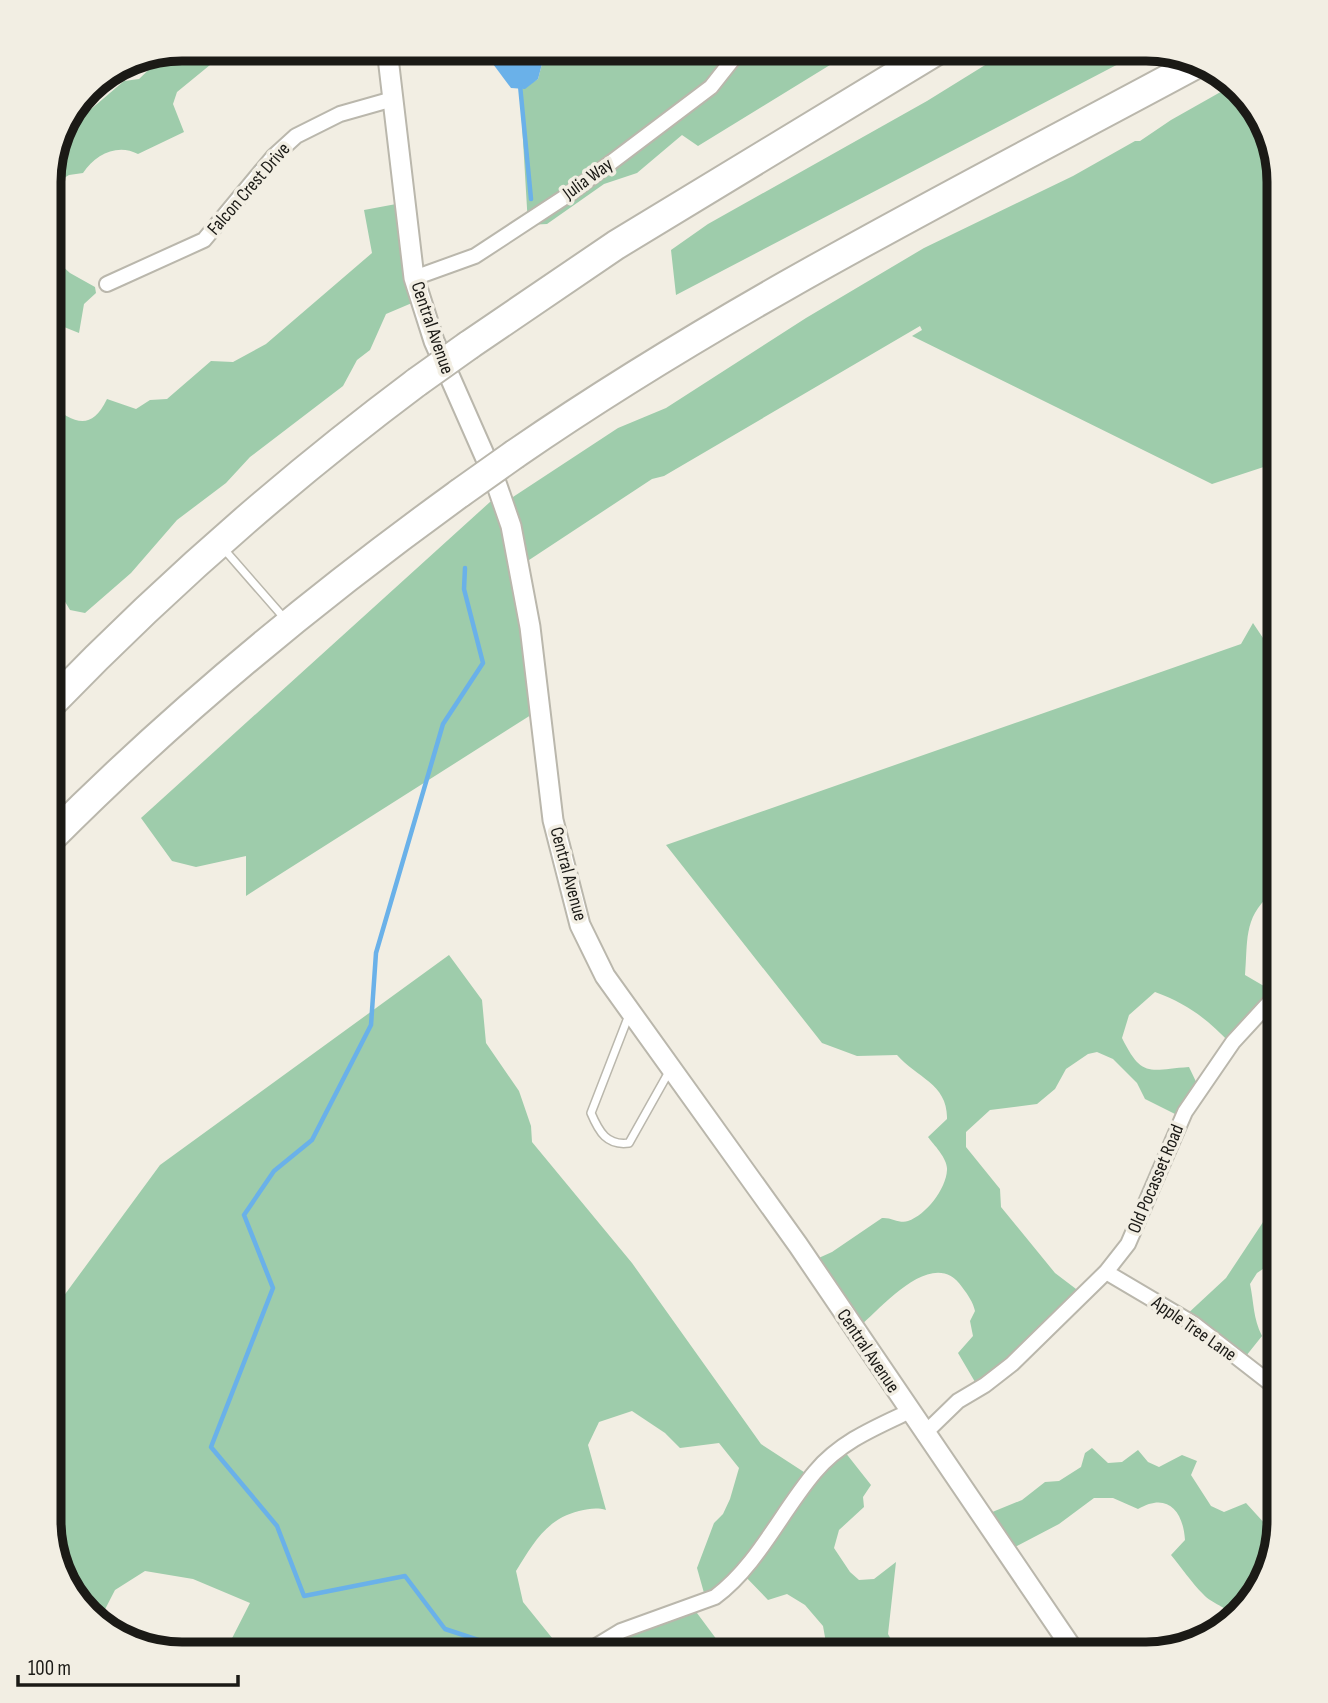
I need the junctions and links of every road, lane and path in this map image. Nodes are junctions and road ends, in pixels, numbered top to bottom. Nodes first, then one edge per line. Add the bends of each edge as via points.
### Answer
1 (388, 61) edge
2 (731, 62) edge
3 (918, 62) edge
4 (1188, 69) edge
5 (393, 99) junction
6 (414, 278) junction
7 (107, 284) dead end
8 (219, 543) junction
9 (181, 578) junction
10 (290, 624) junction
11 (62, 677) edge
12 (62, 694) edge
13 (62, 828) edge
14 (1267, 1005) edge
15 (630, 1013) junction
16 (670, 1069) junction
17 (1106, 1272) junction
18 (1267, 1381) edge
19 (908, 1412) junction
20 (924, 1434) junction
21 (603, 1642) edge
22 (1068, 1642) edge

1 - 5 street, Central Avenue
2 - 6 street, Julia Way via 712,87 568,195 475,256
3 - 8 highway, bridge via 616,245 469,345 307,467
4 - 10 highway, bridge via 726,320 636,374 460,493
5 - 6 street, Central Avenue
5 - 7 street, Falcon Crest Drive via 355,108 296,136 204,240
6 - 15 street, Central Avenue via 434,341 511,526 530,627 553,820 570,898 605,976
8 - 9 highway
8 - 10 lane
9 - 11 highway
9 - 12 highway
10 - 13 highway
14 - 17 street, Old Pocasset Road via 1203,1083 1168,1146 1139,1224
15 - 16 street, Central Avenue
15 - 16 lane via 591,1113 598,1131 611,1142 629,1143
16 - 19 street, Central Avenue via 798,1245
17 - 18 street, Apple Tree Lane via 1194,1324
17 - 20 street, Old Pocasset Road via 1012,1364 958,1401
19 - 20 street, Central Avenue
19 - 21 street via 866,1431 828,1458 727,1588
20 - 22 street, Central Avenue

